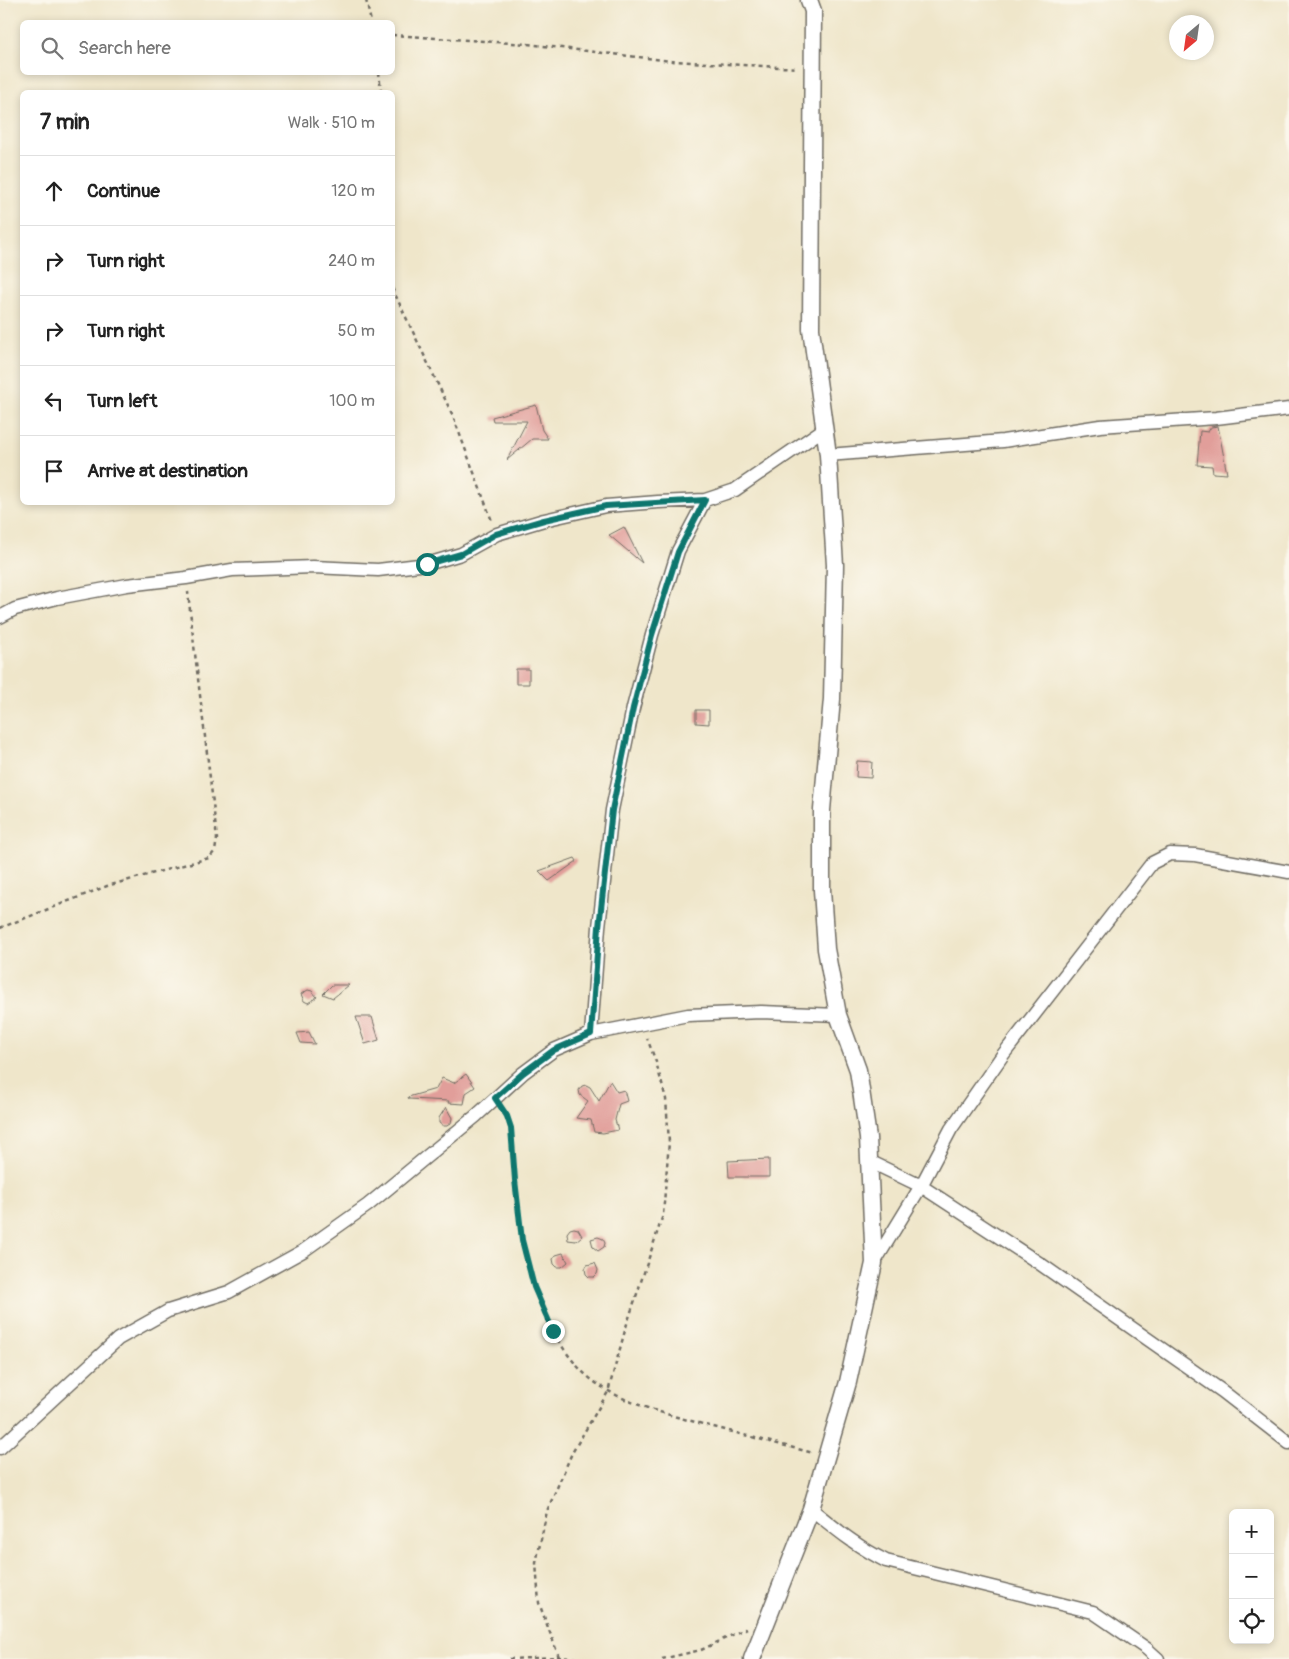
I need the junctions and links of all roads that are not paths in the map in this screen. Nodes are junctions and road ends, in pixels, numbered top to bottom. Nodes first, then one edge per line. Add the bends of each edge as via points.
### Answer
1 (809, 0) edge
2 (1289, 410) edge
3 (824, 429) junction
4 (828, 455) junction
5 (705, 500) junction
6 (0, 617) edge
7 (1289, 872) edge
8 (838, 1015) junction
9 (591, 1034) junction
10 (869, 1162) junction
11 (920, 1186) junction
12 (874, 1263) junction
13 (1289, 1443) edge
14 (0, 1448) edge
15 (811, 1509) junction
16 (752, 1659) edge
17 (1158, 1659) edge

1 - 3 street via 813,11 811,329
2 - 4 street via 1100,426 1003,441
3 - 4 street
3 - 5 street via 735,490
4 - 8 street via 835,565 832,699 822,810 822,890 826,949
5 - 6 street via 606,506 544,520 496,534 461,554 418,565 378,570 313,566 232,570 57,598 15,608
5 - 9 street via 678,552 631,717 612,810
7 - 11 street via 1195,855 1170,854 1152,863 1002,1056 951,1129
8 - 9 street via 761,1012 688,1016
8 - 10 street via 858,1070
9 - 14 street via 554,1050 523,1073 368,1205 303,1251 229,1292 168,1311 118,1339
10 - 11 street
10 - 12 street
11 - 12 street
11 - 13 street via 1039,1263 1222,1391
12 - 15 street via 848,1382
15 - 16 street
15 - 17 street via 864,1550 886,1561 1093,1612

